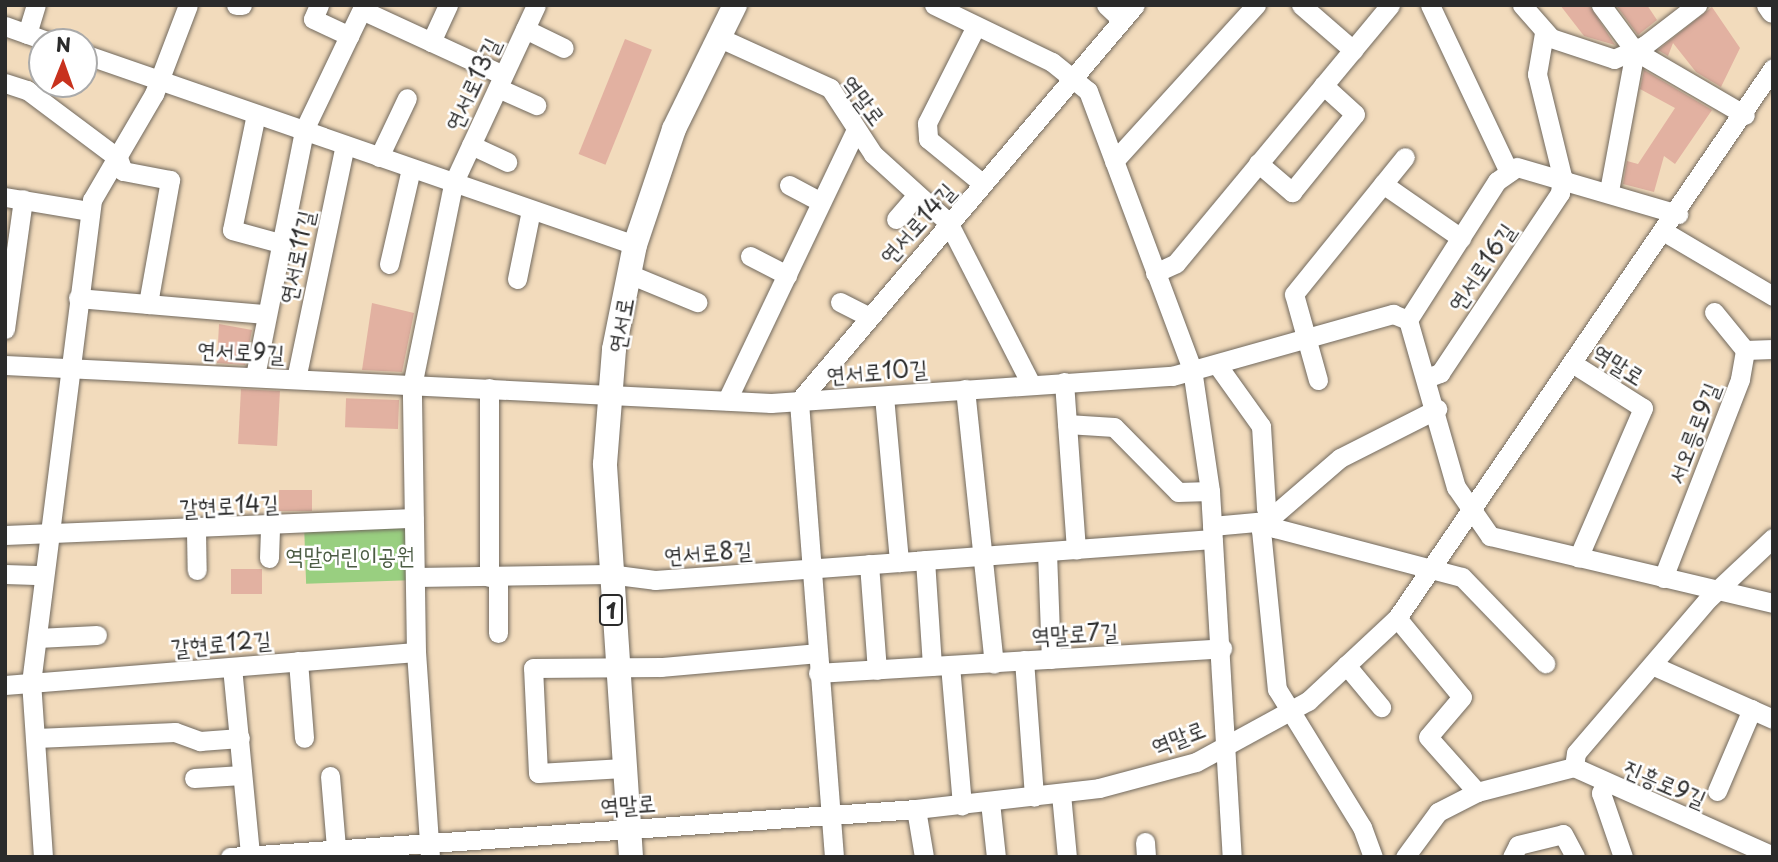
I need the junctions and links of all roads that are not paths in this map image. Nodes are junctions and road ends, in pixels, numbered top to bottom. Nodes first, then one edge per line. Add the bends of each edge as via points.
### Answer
1 (36, 5) edge
2 (188, 5) edge
3 (319, 5) edge
4 (448, 5) edge
5 (536, 5) edge
6 (735, 5) edge
7 (1106, 5) edge
8 (1256, 5) edge
9 (1301, 5) edge
10 (1390, 5) edge
11 (1430, 5) edge
12 (1522, 5) edge
13 (1601, 5) edge
14 (1697, 5) edge
15 (1769, 5) edge
16 (940, 6) edge
17 (363, 7) edge
18 (1773, 11) edge
19 (1128, 12) edge
20 (5, 26) edge
21 (976, 26) junction
22 (525, 29) junction
23 (1544, 33) junction
24 (27, 34) joint
25 (349, 36) junction
26 (720, 37) junction
27 (431, 41) junction
28 (564, 48) dead end
29 (1353, 50) junction
30 (1635, 51) junction
31 (98, 59) edge
32 (1773, 68) edge
33 (1072, 79) junction
34 (156, 80) junction
35 (500, 82) junction
36 (5, 83) edge
37 (1323, 85) junction
38 (407, 98) dead end
39 (536, 105) dead end
40 (256, 114) junction
41 (1745, 115) junction
42 (856, 129) junction
43 (304, 130) junction
44 (345, 145) junction
45 (471, 145) junction
46 (1405, 157) dead end
47 (118, 158) junction
48 (379, 158) junction
49 (1114, 161) junction
50 (507, 162) dead end
51 (1258, 163) junction
52 (411, 169) junction
53 (1509, 172) junction
54 (1562, 176) junction
55 (453, 184) junction
56 (983, 184) junction
57 (1383, 184) junction
58 (789, 185) dead end
59 (1609, 191) junction
60 (917, 195) junction
61 (14, 198) edge
62 (821, 202) junction
63 (531, 210) junction
64 (90, 211) junction
65 (1678, 214) junction
66 (896, 219) dead end
67 (948, 222) junction
68 (1664, 232) junction
69 (1461, 238) junction
70 (280, 243) junction
71 (635, 245) junction
72 (750, 256) dead end
73 (389, 264) dead end
74 (1155, 273) junction
75 (629, 274) junction
76 (787, 275) junction
77 (516, 279) dead end
78 (1773, 296) edge
79 (78, 298) junction
80 (697, 302) dead end
81 (841, 302) dead end
82 (148, 304) junction
83 (1714, 312) dead end
84 (265, 314) junction
85 (868, 316) junction
86 (1408, 320) junction
87 (5, 329) edge
88 (1304, 341) junction
89 (1773, 349) edge
90 (1745, 350) junction
91 (1572, 363) junction
92 (5, 365) edge
93 (68, 366) junction
94 (1218, 366) junction
95 (1192, 369) junction
96 (255, 376) junction
97 (1429, 377) junction
98 (296, 379) junction
99 (1318, 380) dead end
100 (1064, 382) junction
101 (1031, 384) junction
102 (412, 386) junction
103 (489, 388) junction
104 (965, 389) junction
105 (611, 391) junction
106 (884, 396) junction
107 (727, 400) junction
108 (799, 401) junction
109 (1437, 409) junction
110 (1067, 424) junction
111 (1210, 491) junction
112 (1473, 513) junction
113 (414, 518) junction
114 (1268, 521) junction
115 (270, 527) junction
116 (196, 531) junction
117 (1212, 533) junction
118 (5, 535) edge
119 (47, 537) junction
120 (1773, 538) edge
121 (1076, 550) junction
122 (1047, 552) junction
123 (983, 556) junction
124 (269, 558) dead end
125 (1578, 558) junction
126 (925, 561) junction
127 (899, 562) junction
128 (869, 564) junction
129 (810, 569) junction
130 (1435, 569) junction
131 (197, 570) dead end
132 (5, 574) edge
133 (609, 574) junction
134 (43, 575) junction
135 (416, 577) junction
136 (494, 577) junction
137 (1663, 578) junction
138 (1719, 591) junction
139 (1773, 603) edge
140 (1397, 618) junction
141 (498, 633) dead end
142 (97, 635) dead end
143 (37, 638) junction
144 (1222, 649) junction
145 (416, 652) junction
146 (817, 653) junction
147 (1051, 659) junction
148 (1024, 660) junction
149 (298, 662) junction
150 (994, 663) junction
151 (1545, 663) dead end
152 (614, 665) junction
153 (941, 665) junction
154 (1346, 666) junction
155 (1654, 666) junction
156 (232, 667) junction
157 (877, 670) junction
158 (818, 673) junction
159 (31, 683) junction
160 (5, 685) edge
161 (1381, 707) dead end
162 (1752, 709) junction
163 (1291, 710) junction
164 (1773, 719) edge
165 (36, 738) junction
166 (240, 738) junction
167 (304, 738) dead end
168 (1222, 747) junction
169 (1574, 766) junction
170 (623, 768) junction
171 (242, 775) junction
172 (330, 776) dead end
173 (194, 778) dead end
174 (1605, 784) junction
175 (1717, 791) dead end
176 (1477, 792) junction
177 (1061, 794) junction
178 (1034, 797) junction
179 (990, 802) junction
180 (962, 805) junction
181 (916, 809) junction
182 (830, 815) junction
183 (629, 829) junction
184 (336, 847) junction
185 (429, 848) edge
186 (1734, 849) edge
187 (304, 854) edge
188 (240, 856) edge
189 (1773, 856) edge
190 (43, 857) edge
191 (631, 857) edge
192 (834, 857) edge
193 (924, 857) edge
194 (996, 857) edge
195 (1067, 857) edge
196 (1232, 857) edge
197 (1373, 857) edge
198 (1405, 857) edge
199 (1512, 857) edge
200 (1575, 857) edge
201 (1623, 857) edge

1 - 24 street
2 - 34 street
3 - 25 street via 313,19
4 - 27 street
5 - 22 street, 연서로13길
6 - 26 main road, 연서로 / 1
7 - 19 street
8 - 49 street
9 - 29 street
10 - 29 street
11 - 53 street
12 - 23 street
13 - 30 street
14 - 30 street
15 - 18 main road
16 - 21 street
17 - 25 street
17 - 27 street
19 - 33 street
20 - 24 street
21 - 33 street
21 - 56 street via 927,123 928,139
22 - 28 street
22 - 35 street, 연서로13길
23 - 30 street via 1614,59
23 - 54 street via 1537,74
25 - 43 street
26 - 42 street, 역말로 via 830,88
26 - 71 main road, 연서로 / 1 via 674,129
27 - 35 street
29 - 37 street
30 - 41 street
30 - 59 street
31 - 34 street
32 - 41 street, 역말로
33 - 49 street via 1088,91
33 - 56 street, 연서로14길
34 - 40 street
34 - 47 street
35 - 39 street
35 - 45 street, 연서로13길
36 - 47 street via 27,90
37 - 51 street
37 - 51 street via 1355,114 1292,192
38 - 48 street
40 - 43 street
40 - 70 street, 연서로11길 via 232,230
41 - 65 street, 역말로
42 - 60 street, 역말로 via 873,154
42 - 62 street
43 - 44 street
43 - 70 street, 연서로11길
44 - 48 street
44 - 98 street, 연서로11길
45 - 50 street
45 - 55 street, 연서로13길
46 - 57 street
47 - 64 street
47 - 82 street via 123,171 170,180
48 - 52 street
49 - 74 street
51 - 74 street via 1176,263
52 - 55 street
52 - 73 street
53 - 54 street via 1517,167
53 - 69 street, 연서로16길
54 - 59 street
54 - 97 street, 연서로16길 via 1552,205 1440,373
55 - 63 street
55 - 102 street
56 - 67 street, 연서로14길
57 - 69 street
57 - 88 street via 1294,295
58 - 62 street
59 - 65 street
60 - 66 street
60 - 67 street, 역말로
61 - 64 street
61 - 87 street
62 - 76 street
63 - 71 street
63 - 77 street
64 - 79 street
65 - 68 street, 역말로
67 - 85 street, 연서로14길
67 - 101 street
68 - 78 street
68 - 91 street, 역말로
69 - 86 street, 연서로16길
70 - 84 street, 연서로11길
71 - 75 main road, 연서로 / 1
72 - 76 street
74 - 95 street
75 - 80 street
75 - 105 main road, 연서로 / 1
76 - 107 street
79 - 82 street, 연서로9길
79 - 93 street
81 - 85 street
82 - 84 street, 연서로9길
83 - 90 street
84 - 96 street, 연서로11길
85 - 108 street, 연서로14길
86 - 88 street, 연서로10길 via 1393,314
86 - 97 street
88 - 94 street, 연서로10길
88 - 99 street
89 - 90 street
90 - 137 street, 서오릉로9길 via 1740,379
91 - 112 street, 역말로
91 - 125 street, 역말로 via 1643,408
92 - 93 street, 연서로9길
93 - 96 street, 연서로9길
93 - 119 street
94 - 95 street, 연서로10길
94 - 114 street via 1261,426
95 - 100 street, 연서로10길
95 - 111 street
96 - 98 street, 연서로9길
97 - 109 street
98 - 102 street, 연서로9길
100 - 101 street, 연서로10길
100 - 110 street
101 - 104 street, 연서로10길
102 - 103 street, 연서로9길
102 - 113 street
103 - 105 street, 연서로9길
103 - 136 street
104 - 106 street, 연서로10길
104 - 123 street
105 - 107 street, 연서로10길
105 - 133 main road, 연서로 / 1 via 605,464
106 - 108 street, 연서로10길
106 - 127 street
107 - 108 street, 연서로10길
108 - 129 street
109 - 112 street via 1457,487
109 - 114 street via 1340,458
110 - 111 street via 1114,427 1178,492
110 - 121 street
111 - 117 street
112 - 125 street via 1490,536
112 - 130 street, 역말로
113 - 115 street, 갈현로14길
113 - 135 street
114 - 117 street
114 - 130 street via 1275,528
114 - 163 street via 1261,530 1269,627 1277,689
115 - 116 street, 갈현로14길
115 - 124 street
116 - 119 street, 갈현로14길
116 - 131 street
117 - 121 street, 연서로8길
117 - 144 street
118 - 119 street, 갈현로14길
119 - 134 street
120 - 138 street
121 - 122 street, 연서로8길
122 - 123 street, 연서로8길
122 - 147 street
123 - 126 street, 연서로8길
123 - 150 street
125 - 137 street
126 - 127 street, 연서로8길
126 - 153 street
127 - 128 street, 연서로8길
128 - 129 street, 연서로8길
128 - 157 street
129 - 133 street, 연서로8길 via 655,580
129 - 146 street
130 - 140 street, 역말로
130 - 151 street via 1462,577
132 - 134 street
133 - 136 street, 연서로8길
133 - 152 main road, 연서로 / 1
134 - 143 street
135 - 136 street, 연서로8길
135 - 145 street
136 - 141 street
137 - 138 street
138 - 139 street
138 - 155 street
140 - 154 street, 역말로
140 - 176 street via 1462,696 1428,737
142 - 143 street
143 - 159 street
144 - 147 street, 역말로7길
144 - 168 street
145 - 149 street, 갈현로12길
145 - 185 street
146 - 152 street
146 - 158 street
147 - 148 street, 역말로7길
148 - 150 street, 역말로7길
148 - 178 street
149 - 156 street, 갈현로12길
149 - 167 street
150 - 153 street, 역말로7길
152 - 170 main road, 연서로 / 1
152 - 170 street via 533,668 538,773
153 - 157 street
153 - 180 street
154 - 161 street
154 - 163 street, 역말로
155 - 162 street
155 - 169 street via 1576,753
156 - 159 street, 갈현로12길
156 - 166 street, 역말로
157 - 158 street
158 - 182 street
159 - 160 street, 갈현로12길
159 - 165 street
162 - 164 street
162 - 175 street
163 - 168 street, 역말로
163 - 197 street via 1362,827
165 - 166 street via 175,732 200,741
165 - 190 street
166 - 171 street, 역말로
168 - 177 street, 역말로 via 1196,762
168 - 196 street
169 - 174 street, 진흥로9길
169 - 176 street
170 - 183 main road, 연서로 / 1
171 - 173 street
171 - 188 street, 역말로
172 - 184 street
174 - 186 street, 진흥로9길
174 - 201 street via 1601,793
176 - 198 street via 1438,812
177 - 178 street, 역말로
177 - 195 street
178 - 179 street, 역말로
179 - 180 street, 역말로
179 - 194 street
180 - 181 street, 역말로
181 - 182 street, 역말로
181 - 193 street
182 - 183 street, 역말로
182 - 192 street
183 - 185 street, 역말로
183 - 191 main road, 연서로 / 1
184 - 185 street, 역말로
184 - 187 street, 역말로
186 - 189 street, 진흥로9길
187 - 188 street, 역말로
199 - 200 street via 1518,845 1563,834

